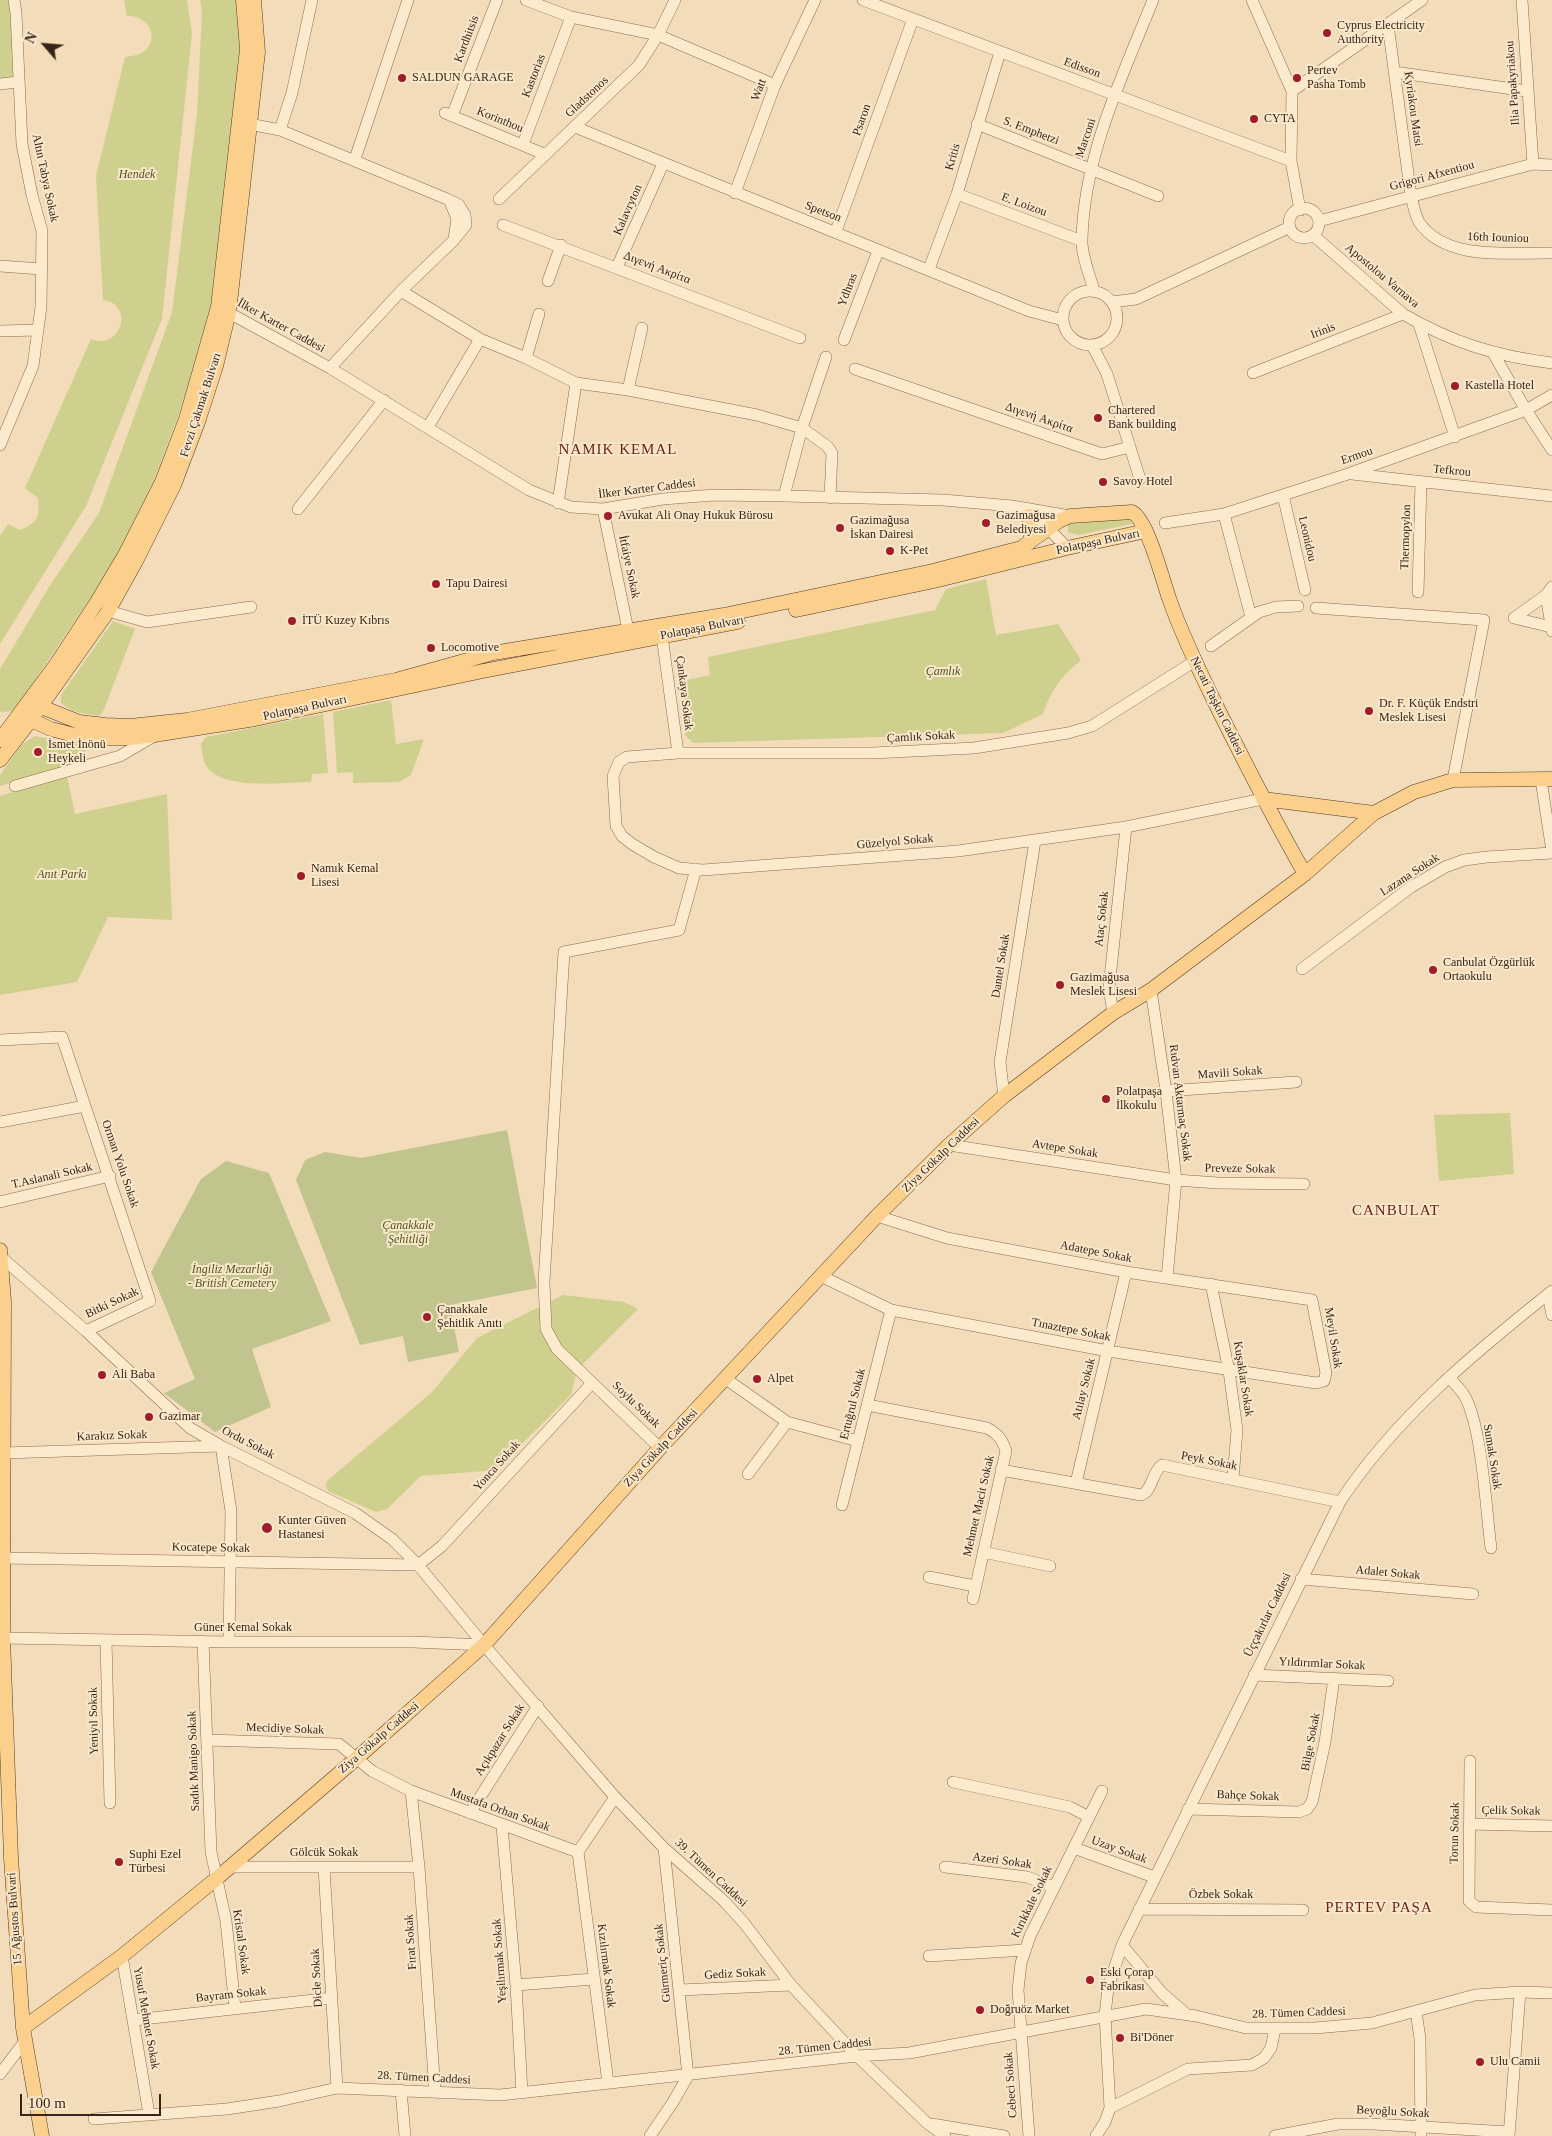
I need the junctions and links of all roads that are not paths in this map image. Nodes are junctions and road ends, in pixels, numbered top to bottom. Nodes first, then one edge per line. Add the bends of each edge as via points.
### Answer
1 (14, 0) edge
2 (243, 0) edge
3 (254, 0) edge
4 (312, 0) edge
5 (408, 0) edge
6 (497, 0) edge
7 (526, 0) edge
8 (675, 0) edge
9 (815, 0) edge
10 (864, 0) edge
11 (1153, 0) edge
12 (1252, 0) edge
13 (1422, 0) edge
14 (1522, 0) edge
15 (571, 17) junction
16 (913, 19) junction
17 (1388, 25) junction
18 (658, 35) junction
19 (1000, 52) junction
20 (1394, 72) junction
21 (18, 82) junction
22 (0, 84) edge
23 (775, 85) junction
24 (1292, 91) junction
25 (1527, 91) junction
26 (1115, 95) junction
27 (449, 114) joint
28 (245, 124) junction
29 (977, 124) junction
30 (575, 127) junction
31 (280, 130) junction
32 (523, 144) junction
33 (544, 154) junction
34 (355, 159) junction
35 (1291, 161) junction
36 (664, 164) junction
37 (1533, 164) junction
38 (1552, 165) edge
39 (1090, 169) junction
40 (735, 193) junction
41 (956, 194) junction
42 (1158, 196) dead end
43 (1410, 196) junction
44 (499, 199) dead end
45 (1300, 210) junction
46 (1319, 221) junction
47 (504, 225) dead end
48 (1290, 227) junction
49 (836, 231) junction
50 (1313, 235) junction
51 (1082, 241) junction
52 (560, 245) junction
53 (878, 251) junction
54 (1552, 253) edge
55 (0, 266) edge
56 (617, 267) junction
57 (42, 269) junction
58 (929, 269) junction
59 (548, 281) dead end
60 (401, 291) junction
61 (1094, 291) junction
62 (1136, 299) junction
63 (1112, 302) junction
64 (224, 310) junction
65 (539, 314) dead end
66 (1403, 314) junction
67 (1063, 320) junction
68 (1117, 322) junction
69 (1419, 324) junction
70 (642, 328) dead end
71 (0, 330) edge
72 (38, 330) junction
73 (800, 338) dead end
74 (480, 339) junction
75 (844, 340) dead end
76 (1092, 345) junction
77 (1493, 353) junction
78 (826, 357) dead end
79 (526, 358) junction
80 (1552, 363) edge
81 (330, 368) junction
82 (855, 370) dead end
83 (1253, 373) dead end
84 (576, 382) junction
85 (628, 390) junction
86 (1552, 395) edge
87 (384, 400) junction
88 (1526, 410) junction
89 (428, 427) junction
90 (802, 428) junction
91 (1455, 437) junction
92 (0, 445) edge
93 (1130, 447) junction
94 (1552, 450) edge
95 (1348, 474) junction
96 (1140, 479) dead end
97 (1421, 482) junction
98 (1283, 495) junction
99 (784, 496) junction
100 (1552, 496) edge
101 (830, 498) junction
102 (558, 503) junction
103 (1012, 506) junction
104 (298, 509) dead end
105 (603, 509) junction
106 (1224, 514) junction
107 (1030, 516) junction
108 (1070, 516) junction
109 (1165, 523) dead end
110 (1049, 529) junction
111 (1146, 532) junction
112 (1029, 543) junction
113 (1067, 548) junction
114 (1305, 590) dead end
115 (1418, 592) dead end
116 (1550, 594) edge
117 (1298, 606) dead end
118 (251, 607) dead end
119 (1316, 608) dead end
120 (108, 611) junction
121 (1251, 617) junction
122 (1551, 629) edge
123 (628, 630) junction
124 (662, 636) junction
125 (1211, 646) dead end
126 (1195, 661) junction
127 (397, 684) junction
128 (35, 705) junction
129 (26, 717) junction
130 (154, 736) junction
131 (0, 740) edge
132 (678, 753) junction
133 (627, 757) joint
134 (0, 760) edge
135 (1547, 779) edge
136 (1453, 780) junction
137 (15, 786) dead end
138 (1263, 800) junction
139 (1374, 813) junction
140 (1126, 827) junction
141 (1035, 841) junction
142 (1552, 852) edge
143 (696, 869) junction
144 (1305, 874) junction
145 (1302, 969) dead end
146 (1150, 990) junction
147 (1113, 1013) junction
148 (0, 1040) edge
149 (1296, 1082) dead end
150 (1166, 1091) junction
151 (1004, 1096) junction
152 (85, 1106) junction
153 (0, 1122) edge
154 (949, 1145) junction
155 (110, 1176) junction
156 (1176, 1180) junction
157 (1304, 1184) dead end
158 (0, 1202) edge
159 (877, 1216) junction
160 (1, 1253) edge
161 (1126, 1272) junction
162 (1, 1275) edge
163 (821, 1276) junction
164 (1167, 1278) junction
165 (1211, 1284) junction
166 (1550, 1292) edge
167 (1312, 1300) joint
168 (150, 1301) joint
169 (891, 1310) junction
170 (1552, 1315) edge
171 (86, 1331) junction
172 (1108, 1351) junction
173 (2, 1365) edge
174 (1229, 1371) junction
175 (1449, 1377) junction
176 (726, 1379) junction
177 (1324, 1381) joint
178 (592, 1383) junction
179 (867, 1405) junction
180 (787, 1422) junction
181 (858, 1441) junction
182 (221, 1446) junction
183 (660, 1448) junction
184 (4, 1453) junction
185 (1001, 1470) junction
186 (748, 1474) dead end
187 (1233, 1480) junction
188 (1076, 1483) junction
189 (1340, 1502) junction
190 (842, 1505) dead end
191 (1491, 1548) dead end
192 (983, 1552) junction
193 (3, 1558) junction
194 (231, 1562) junction
195 (418, 1565) junction
196 (1050, 1566) dead end
197 (928, 1577) dead end
198 (1301, 1579) junction
199 (975, 1586) junction
200 (1, 1592) edge
201 (1473, 1594) dead end
202 (973, 1599) dead end
203 (2, 1638) junction
204 (106, 1640) junction
205 (203, 1641) junction
206 (228, 1642) junction
207 (484, 1646) junction
208 (1254, 1675) junction
209 (1334, 1678) junction
210 (1388, 1681) dead end
211 (538, 1706) junction
212 (207, 1740) junction
213 (357, 1758) junction
214 (1470, 1761) dead end
215 (953, 1782) dead end
216 (410, 1791) junction
217 (1102, 1791) dead end
218 (615, 1797) junction
219 (110, 1803) dead end
220 (1188, 1808) junction
221 (1307, 1809) joint
222 (470, 1813) junction
223 (1089, 1817) junction
224 (1469, 1824) junction
225 (502, 1826) junction
226 (1552, 1826) edge
227 (664, 1848) junction
228 (1074, 1848) junction
229 (578, 1852) junction
230 (5, 1858) edge
231 (228, 1867) junction
232 (324, 1867) junction
233 (419, 1867) junction
234 (945, 1867) dead end
235 (1154, 1877) junction
236 (216, 1879) junction
237 (1053, 1887) junction
238 (1139, 1908) junction
239 (1303, 1910) dead end
240 (1552, 1910) edge
241 (1122, 1945) junction
242 (1025, 1950) junction
243 (122, 1956) junction
244 (929, 1956) dead end
245 (594, 1979) junction
246 (516, 1985) junction
247 (791, 1985) junction
248 (680, 1990) junction
249 (1520, 1992) junction
250 (1552, 1993) edge
251 (332, 1998) junction
252 (235, 2008) junction
253 (1416, 2011) junction
254 (1186, 2014) junction
255 (1105, 2015) junction
256 (134, 2020) junction
257 (1276, 2029) junction
258 (1022, 2032) junction
259 (24, 2035) junction
260 (857, 2056) junction
261 (0, 2074) edge
262 (688, 2076) junction
263 (608, 2083) junction
264 (337, 2088) junction
265 (401, 2090) junction
266 (435, 2091) junction
267 (522, 2093) junction
268 (1110, 2108) junction
269 (148, 2114) junction
270 (94, 2119) dead end
271 (927, 2123) junction
272 (1421, 2132) edge
273 (1509, 2134) edge
274 (42, 2136) edge
275 (405, 2136) edge
276 (650, 2136) edge
277 (945, 2136) edge
278 (1004, 2136) edge
279 (1029, 2136) edge
280 (1096, 2136) edge
281 (1275, 2136) edge

1 - 21 street, Altın Tabya Sokak
2 - 28 main road, Fevzi Çakmak Bulvarı via 247,49
3 - 28 main road, Fevzi Çakmak Bulvarı via 258,52
4 - 31 street via 292,93
5 - 34 street
6 - 27 street, Kardhitsis
7 - 15 street
8 - 18 street, Gladstonos
9 - 23 street, Watt
10 - 16 street, Edisson
11 - 26 street, Marconi
12 - 24 street
13 - 17 street
14 - 25 street, Ilia Papakyriakou
15 - 18 street
15 - 32 street, Kastorias
16 - 19 street, Edisson
16 - 49 street, Psaron
17 - 20 street, Kyriakou Matsi
17 - 24 street
18 - 23 street
18 - 30 street, Gladstonos via 639,65
19 - 26 street, Edisson
19 - 29 street, Kritis
20 - 25 street
20 - 43 street, Kyriakou Matsi
21 - 22 street
21 - 57 street, Altın Tabya Sokak via 22,144 42,230
23 - 40 street, Watt
24 - 35 street
25 - 37 street, Ilia Papakyriakou
26 - 35 street, Edisson
26 - 39 street, Marconi
27 - 32 street, Korinthou
28 - 31 street
28 - 64 main road, Fevzi Çakmak Bulvarı
29 - 39 street, S. Emphetzi
29 - 41 street, Kritis
30 - 33 street, Gladstonos
30 - 36 street, Spetson
31 - 34 street
32 - 33 street, Korinthou
33 - 44 street, Gladstonos
34 - 60 street via 459,205 465,215 466,226
35 - 45 street
36 - 40 street, Spetson
36 - 56 street, Kalavryton
37 - 38 street, Grigori Afxentiou
37 - 43 street, Grigori Afxentiou
39 - 42 street, S. Emphetzi
39 - 51 street, Marconi
40 - 49 street, Spetson
41 - 51 street, E. Loizou
41 - 58 street, Kritis
43 - 46 street, Grigori Afxentiou
43 - 54 street, 16th Iouniou via 1419,221 1432,235 1452,247 1466,252
45 - 46 street via 1312,211
45 - 48 street via 1290,219
46 - 50 street
47 - 52 street, Διγενή Ακρίτα
48 - 50 street, Apostolou Varnava via 1299,237
48 - 62 street
49 - 53 street, Spetson
50 - 66 street, Apostolou Varnava
51 - 61 street, Marconi
52 - 56 street, Διγενή Ακρίτα
52 - 59 street
53 - 58 street, Spetson
53 - 75 street, Ydhras
55 - 57 street
56 - 73 street, Διγενή Ακρίτα
57 - 72 street, Altın Tabya Sokak
58 - 67 street, Spetson via 1028,311
60 - 74 street
60 - 81 street
61 - 63 street via 1107,296
61 - 67 street via 1076,294 1064,310
62 - 63 street
62 - 68 street
63 - 68 street via 1117,311
64 - 81 street, İlker Karter Caddesi
64 - 120 main road, Fevzi Çakmak Bulvarı via 216,366 174,485
64 - 128 main road, Fevzi Çakmak Bulvarı via 162,482 126,553
65 - 79 street
66 - 69 street, Apostolou Varnava
66 - 83 street, Irinis
67 - 76 street via 1072,339
68 - 76 street via 1109,338
69 - 77 street, Apostolou Varnava
69 - 91 street
70 - 85 street
71 - 72 street
72 - 92 street, Altın Tabya Sokak via 33,366
74 - 79 street
74 - 89 street
76 - 93 street via 1107,374
77 - 80 street, Apostolou Varnava
77 - 88 street
78 - 90 street
79 - 84 street
81 - 87 street, İlker Karter Caddesi
82 - 93 street, Διγενή Ακρίτα via 1102,454
84 - 85 street
84 - 102 street
85 - 90 street
86 - 88 street, Ermou
87 - 89 street, İlker Karter Caddesi
87 - 104 street
88 - 91 street, Ermou
88 - 94 street
89 - 102 street, İlker Karter Caddesi via 529,490
90 - 99 street
90 - 101 street via 832,453
91 - 95 street, Ermou
93 - 96 street
95 - 97 street, Tefkrou
95 - 98 street, Ermou
97 - 100 street, Tefkrou
97 - 115 street, Thermopylon
98 - 106 street, Ermou
98 - 114 street, Leonidou
99 - 101 street, İlker Karter Caddesi
99 - 105 street, İlker Karter Caddesi via 714,496
101 - 103 street, İlker Karter Caddesi via 942,500
102 - 105 street, İlker Karter Caddesi
103 - 107 street, İlker Karter Caddesi
103 - 108 street, İlker Karter Caddesi
105 - 123 street, İtfaiye Sokak
106 - 109 street, Ermou
106 - 121 street
107 - 110 street, İlker Karter Caddesi
107 - 112 main road via 1032,534
108 - 110 main road, Polatpaşa Bulvarı
108 - 111 main road, Polatpaşa Bulvarı via 1132,512 1141,520
110 - 112 main road, Polatpaşa Bulvarı
110 - 113 street, İlker Karter Caddesi
111 - 113 main road, Polatpaşa Bulvarı
111 - 126 main road, Necati Taşkın Caddesi via 1170,603
112 - 123 main road, Polatpaşa Bulvarı via 933,572 724,615
113 - 124 main road, Polatpaşa Bulvarı via 934,581
116 - 122 street
116 - 122 street via 1514,618
117 - 121 street via 1276,607
118 - 120 street via 147,622
119 - 136 street via 1484,620
120 - 128 main road, Fevzi Çakmak Bulvarı
121 - 125 street
123 - 127 main road, Polatpaşa Bulvarı via 493,653
124 - 127 main road, Polatpaşa Bulvarı
124 - 132 street, Çankaya Sokak
126 - 132 street, Çamlık Sokak via 1092,726 1068,733 965,748 873,753
126 - 138 main road, Necati Taşkın Caddesi
127 - 128 main road, Polatpaşa Bulvarı via 188,720 130,726 79,722
127 - 130 main road, Polatpaşa Bulvarı via 255,719
128 - 129 main road, Fevzi Çakmak Bulvarı
129 - 130 main road, Polatpaşa Bulvarı via 51,729 92,737
129 - 131 main road, Fevzi Çakmak Bulvarı
129 - 134 main road, Fevzi Çakmak Bulvarı
130 - 137 street via 120,756
132 - 133 street, Çamlık Sokak
133 - 143 street, Güzelyol Sokak via 619,762 613,776 616,826 622,836 654,857 679,868
135 - 136 main road, Ziya Gökalp Caddesi
135 - 142 street
136 - 139 main road, Ziya Gökalp Caddesi via 1414,792
138 - 139 main road
138 - 140 street, Güzelyol Sokak
138 - 144 main road, Necati Taşkın Caddesi
139 - 144 main road, Ziya Gökalp Caddesi
140 - 141 street, Güzelyol Sokak
140 - 147 street, Ataç Sokak via 1109,988
141 - 143 street, Güzelyol Sokak via 854,860
141 - 151 street, Dantel Sokak via 1000,1062
142 - 145 street, Lazana Sokak via 1472,859 1445,867 1411,887
143 - 178 street, Soylu Sokak via 679,930 564,952 544,1282 546,1329 557,1349
144 - 146 main road, Ziya Gökalp Caddesi
146 - 147 main road, Ziya Gökalp Caddesi
146 - 150 street, Rıdvan Aktarmaç Sokak
147 - 151 main road, Ziya Gökalp Caddesi
148 - 152 street, Orman Yolu Sokak via 62,1037
149 - 150 street, Mavili Sokak
150 - 156 street, Rıdvan Aktarmaç Sokak
151 - 154 main road, Ziya Gökalp Caddesi
152 - 153 street
152 - 155 street, Orman Yolu Sokak
154 - 156 street, Avtepe Sokak
154 - 159 main road, Ziya Gökalp Caddesi
155 - 158 street, T.Aslanali Sokak
155 - 168 street, Orman Yolu Sokak
156 - 157 street, Preveze Sokak
156 - 164 street, Rıdvan Aktarmaç Sokak
159 - 161 street, Adatepe Sokak via 947,1238
159 - 163 main road, Ziya Gökalp Caddesi
160 - 162 main road, 15 Ağustos Bulvari
160 - 171 street, Ordu Sokak
161 - 164 street, Adatepe Sokak
161 - 172 street, Atılay Sokak
162 - 173 main road, 15 Ağustos Bulvari
163 - 169 street, Tınaztepe Sokak
163 - 176 main road, Ziya Gökalp Caddesi
164 - 165 street, Adatepe Sokak
165 - 167 street, Adatepe Sokak
165 - 174 street, Kuşaklar Sokak
166 - 170 street
166 - 175 street, Üççakırlar Caddesi
167 - 177 street, Meyil Sokak via 1326,1373
168 - 171 street, Bitki Sokak
169 - 172 street, Tınaztepe Sokak
169 - 179 street, Ertuğrul Sokak
171 - 182 street, Ordu Sokak via 177,1417
172 - 174 street, Tınaztepe Sokak
172 - 188 street, Atılay Sokak
173 - 184 main road, 15 Ağustos Bulvari
174 - 177 street, Tınaztepe Sokak via 1316,1383
174 - 187 street, Kuşaklar Sokak via 1237,1430
175 - 189 street, Üççakırlar Caddesi via 1380,1446
175 - 191 street, Sumak Sokak via 1464,1396 1472,1418
176 - 180 street
176 - 183 main road, Ziya Gökalp Caddesi
178 - 183 street, Soylu Sokak
178 - 195 street, Yonca Sokak via 442,1546
179 - 181 street, Ertuğrul Sokak
179 - 185 street, Mehmet Macit Sokak via 996,1432 1006,1451
180 - 181 street
180 - 186 street
181 - 190 street, Ertuğrul Sokak
182 - 184 street, Karakız Sokak
182 - 194 street via 231,1511
182 - 195 street, Ordu Sokak via 355,1513 392,1539
183 - 207 main road, Ziya Gökalp Caddesi
184 - 193 main road, 15 Ağustos Bulvari
185 - 188 street, Peyk Sokak
185 - 192 street, Mehmet Macit Sokak
187 - 188 street, Peyk Sokak via 1162,1465 1152,1476 1147,1492 1141,1495
187 - 189 street, Peyk Sokak
189 - 198 street, Üççakırlar Caddesi
192 - 196 street
192 - 199 street, Mehmet Macit Sokak
193 - 194 street, Kocatepe Sokak
193 - 200 main road, 15 Ağustos Bulvari
194 - 195 street, Kocatepe Sokak
194 - 206 street
195 - 207 street, Ordu Sokak
197 - 199 street
198 - 201 street, Adalet Sokak
198 - 208 street, Üççakırlar Caddesi
199 - 202 street, Mehmet Macit Sokak
200 - 203 main road, 15 Ağustos Bulvari
203 - 204 street, Güner Kemal Sokak
203 - 230 main road, 15 Ağustos Bulvari
204 - 205 street, Güner Kemal Sokak
204 - 219 street, Yeniyıl Sokak
205 - 206 street, Güner Kemal Sokak
205 - 212 street, Sadık Manigo Sokak
206 - 207 street, Güner Kemal Sokak via 413,1642
207 - 211 street, 39. Tümen Caddesi
207 - 213 main road, Ziya Gökalp Caddesi
208 - 209 street, Yıldırımlar Sokak
208 - 220 street, Üççakırlar Caddesi
209 - 210 street, Yıldırımlar Sokak
209 - 221 street, Bilge Sokak via 1326,1742 1312,1802
211 - 218 street, 39. Tümen Caddesi
211 - 222 street, Açıkpazar Sokak
212 - 213 street, Mecidiye Sokak via 339,1744
212 - 236 street, Sadık Manigo Sokak via 211,1852
213 - 216 street, Mustafa Orhan Sokak via 372,1771
213 - 231 main road, Ziya Gökalp Caddesi
214 - 224 street, Torun Sokak
215 - 223 street via 1070,1807
216 - 222 street, Mustafa Orhan Sokak
216 - 233 street, Fırat Sokak
217 - 223 street, Kırıkkale Sokak
218 - 227 street, 39. Tümen Caddesi
218 - 229 street
220 - 221 street, Bahçe Sokak via 1300,1812
220 - 235 street, Üççakırlar Caddesi
222 - 225 street, Mustafa Orhan Sokak
223 - 228 street, Kırıkkale Sokak
224 - 226 street, Çelik Sokak
224 - 240 street, Torun Sokak via 1468,1896 1472,1904 1476,1907
225 - 229 street, Mustafa Orhan Sokak
225 - 246 street, Yeşilırmak Sokak
227 - 247 street, 39. Tümen Caddesi via 737,1916
227 - 248 street, Gürmeriç Sokak
228 - 235 street, Uzay Sokak
228 - 237 street, Kırıkkale Sokak
229 - 245 street, Kızılırmak Sokak
230 - 259 main road, 15 Ağustos Bulvari
231 - 232 street, Gölcük Sokak
231 - 236 main road, Ziya Gökalp Caddesi
232 - 233 street, Gölcük Sokak
232 - 251 street, Dicle Sokak
233 - 266 street, Fırat Sokak
234 - 237 street, Azeri Sokak via 1027,1877
235 - 238 street, Üççakırlar Caddesi
236 - 243 main road, Ziya Gökalp Caddesi
236 - 252 street, Kristal Sokak via 226,1921
237 - 242 street, Kırıkkale Sokak
238 - 239 street, Özbek Sokak
238 - 241 street, Üççakırlar Caddesi
241 - 254 street via 1162,1993
241 - 255 street, Üççakırlar Caddesi via 1108,1988
242 - 244 street
242 - 258 street, Kırıkkale Sokak via 1018,1990
243 - 256 street, Yusuf Mehmet Sokak
243 - 259 main road, Ziya Gökalp Caddesi
245 - 246 street
245 - 263 street, Kızılırmak Sokak
246 - 267 street, Yeşilırmak Sokak
247 - 248 street, Gediz Sokak
247 - 260 street, 39. Tümen Caddesi
248 - 262 street, Gürmeriç Sokak
249 - 250 street, 28. Tümen Caddesi
249 - 253 street, 28. Tümen Caddesi via 1475,1995
249 - 273 street
251 - 252 street, Bayram Sokak
251 - 264 street, Dicle Sokak
252 - 256 street, Bayram Sokak
253 - 257 street, 28. Tümen Caddesi via 1372,2023
253 - 272 street via 1420,2039
254 - 255 street, 28. Tümen Caddesi via 1146,2009
254 - 257 street, 28. Tümen Caddesi via 1246,2028
255 - 258 street, 28. Tümen Caddesi
255 - 268 street, Üççakırlar Caddesi
256 - 269 street, Yusuf Mehmet Sokak
257 - 268 street via 1271,2048 1264,2058 1252,2065 1188,2069
258 - 260 street, 28. Tümen Caddesi via 909,2053
258 - 279 street, Cebeci Sokak
259 - 261 street
259 - 274 main road, 15 Ağustos Bulvari
260 - 262 street, 28. Tümen Caddesi
260 - 271 street, 39. Tümen Caddesi
262 - 263 street, 28. Tümen Caddesi
262 - 276 street
263 - 267 street, 28. Tümen Caddesi
264 - 265 street, 28. Tümen Caddesi
264 - 269 street, 28. Tümen Caddesi via 227,2109
265 - 266 street, 28. Tümen Caddesi
265 - 275 street
266 - 267 street, 28. Tümen Caddesi
268 - 280 street
269 - 270 street, 28. Tümen Caddesi
271 - 277 street, 39. Tümen Caddesi
271 - 278 street
272 - 273 street, Beyoğlu Sokak
272 - 281 street, Beyoğlu Sokak via 1373,2124 1338,2124

